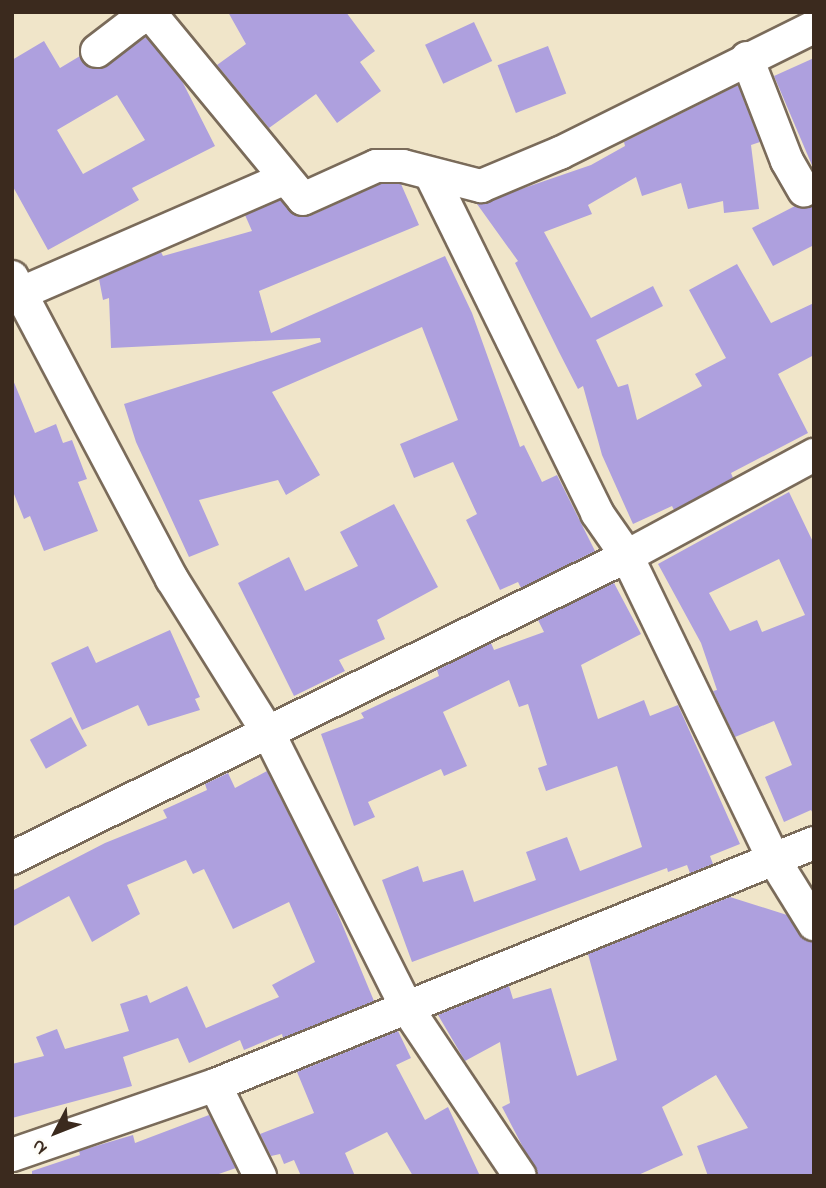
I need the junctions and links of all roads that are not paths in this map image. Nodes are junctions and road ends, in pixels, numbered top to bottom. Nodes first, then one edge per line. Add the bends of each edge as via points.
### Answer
1 (814, 27) edge
2 (97, 51) dead end
3 (747, 58) junction
4 (431, 175) junction
5 (283, 178) junction
6 (804, 190) dead end
7 (16, 289) edge
8 (814, 455) edge
9 (627, 556) junction
10 (270, 734) junction
11 (814, 843) edge
12 (12, 858) edge
13 (773, 858) junction
14 (814, 924) edge
15 (407, 1008) junction
16 (215, 1085) junction
17 (12, 1156) edge
18 (260, 1176) edge
19 (520, 1176) edge

1 - 3 street
2 - 5 street via 146,15 154,18
3 - 4 street via 560,153 481,186
3 - 6 street via 787,161
4 - 5 street via 402,166 376,166 303,199
4 - 9 street via 597,513
5 - 7 street
7 - 10 street via 172,579
8 - 9 street
9 - 10 street
9 - 13 street
10 - 12 street
10 - 15 street
11 - 13 street
13 - 14 street
13 - 15 street
15 - 16 street
15 - 19 street
16 - 17 street
16 - 18 street

